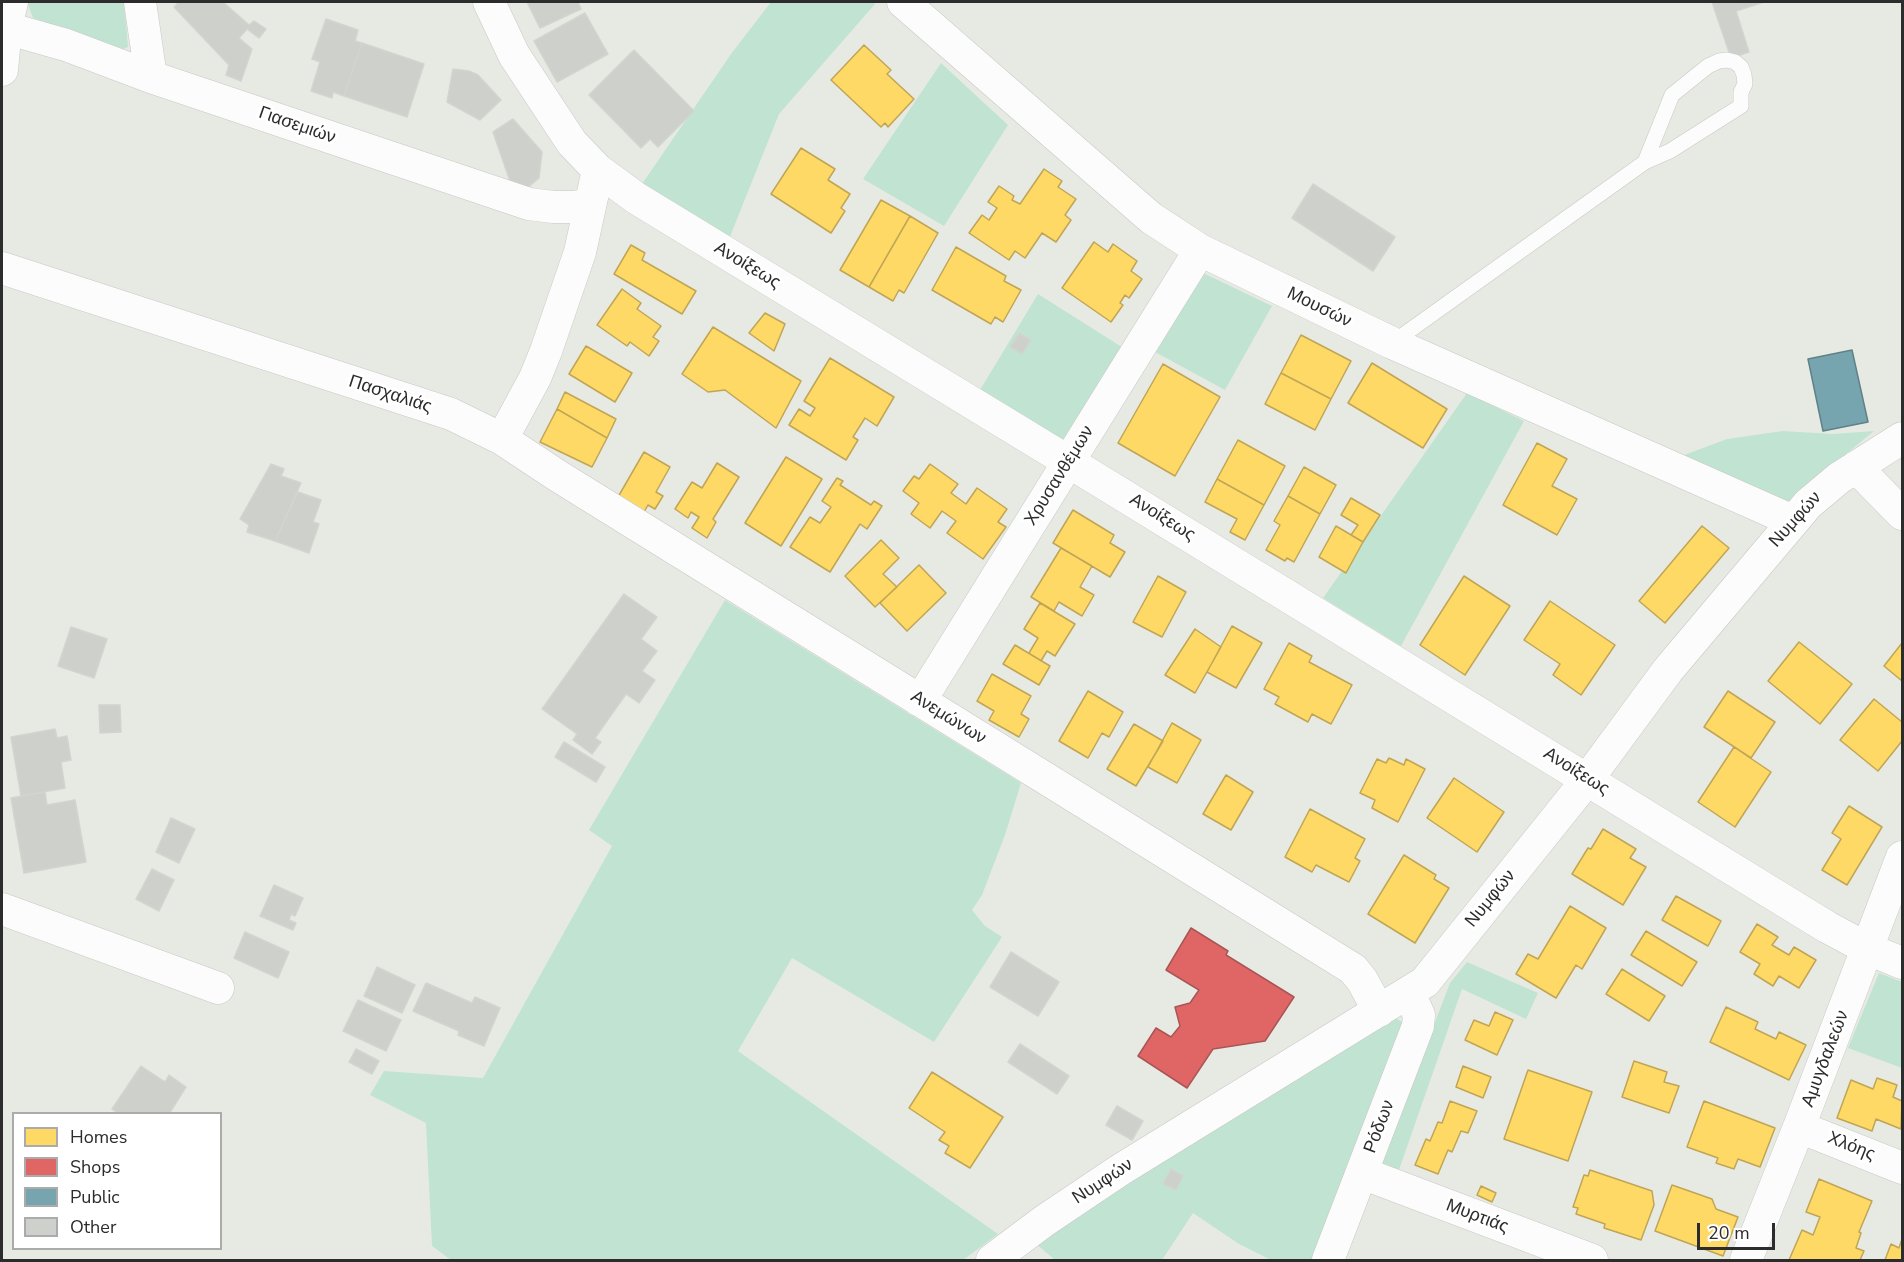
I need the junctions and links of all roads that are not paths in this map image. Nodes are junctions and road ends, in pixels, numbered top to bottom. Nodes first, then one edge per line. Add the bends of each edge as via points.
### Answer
1 (140, 2) edge
2 (489, 2) edge
3 (903, 2) edge
4 (9, 15) edge
5 (2, 70) edge
6 (151, 77) junction
7 (1645, 162) junction
8 (598, 170) junction
9 (590, 204) junction
10 (1200, 250) junction
11 (2, 268) edge
12 (1392, 343) junction
13 (1902, 438) edge
14 (502, 439) junction
15 (1069, 462) junction
16 (1856, 467) junction
17 (1902, 514) edge
18 (1793, 521) junction
19 (920, 701) junction
20 (1587, 780) junction
21 (1902, 857) edge
22 (2, 909) edge
23 (1868, 949) junction
24 (1902, 963) edge
25 (218, 988) dead end
26 (1409, 993) junction
27 (1379, 1011) junction
28 (1800, 1127) junction
29 (1902, 1168) edge
30 (1362, 1173) junction
31 (992, 1260) edge
32 (1328, 1260) edge
33 (1592, 1260) edge
34 (1746, 1260) edge

1 - 6 street
2 - 8 street, Ανοίξεως via 514,55 542,99 572,143
3 - 10 street, Μουσών via 1151,218
4 - 5 street
4 - 6 street, Γιασεμιών via 66,45
6 - 9 street, Γιασεμιών via 529,204
7 - 7 lane via 1670,151 1741,106 1745,84 1741,67 1735,62 1719,61 1672,95
7 - 12 lane
8 - 9 street
8 - 15 street, Ανοίξεως via 636,198
9 - 14 street via 580,252 536,378
10 - 12 street, Μουσών
10 - 15 street, Χρυσανθέμων
11 - 14 street, Πασχαλιάς via 451,414
12 - 18 street, Μουσών
13 - 16 street, Νυμφών
14 - 19 street, Ανεμώνων
15 - 19 street, Χρυσανθέμων
15 - 20 street, Ανοίξεως
16 - 17 street
16 - 18 street, Νυμφών via 1821,491
18 - 20 street, Νυμφών via 1668,670
19 - 27 street, Ανεμώνων via 1353,969
20 - 23 street, Ανοίξεως
20 - 26 street, Νυμφών via 1435,972
21 - 23 street, Αμυγδαλεών
22 - 25 street
23 - 24 street, Ανοίξεως
23 - 28 street, Αμυγδαλεών
26 - 27 street, Νυμφών
26 - 30 street, Ρόδων via 1419,1015 1418,1026
27 - 31 street, Νυμφών via 1120,1170
28 - 29 street, Χλόης
28 - 34 street, Αμυγδαλεών
30 - 32 street, Ρόδων
30 - 33 street, Μυρτιάς

